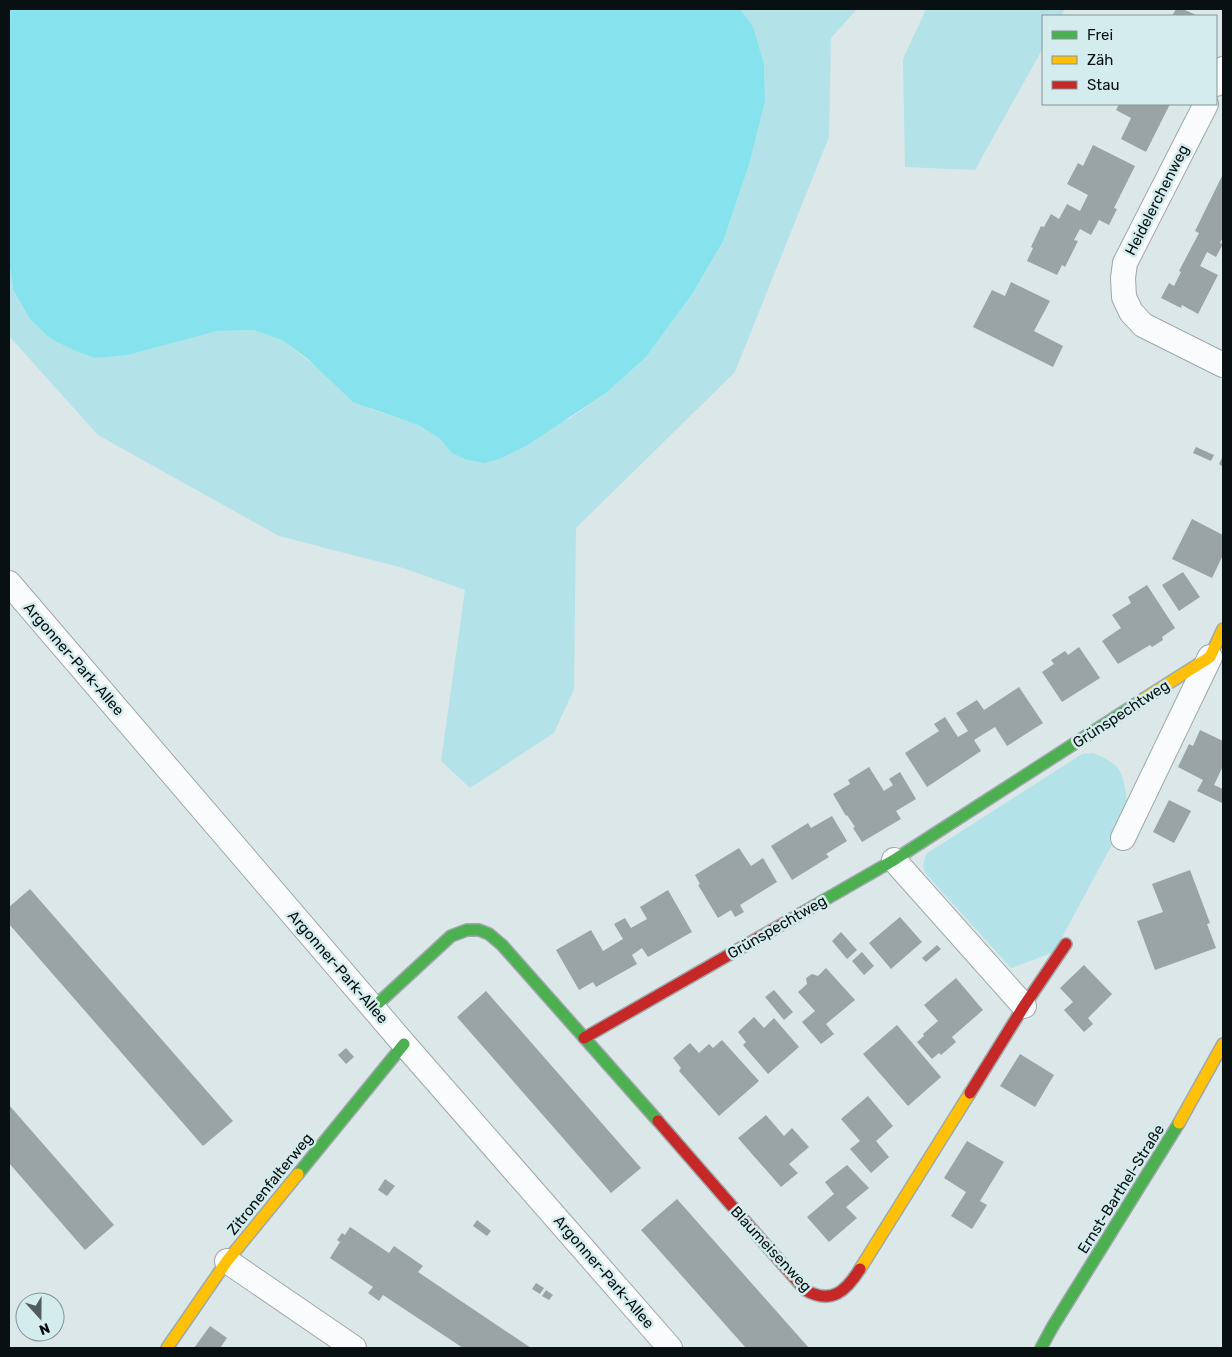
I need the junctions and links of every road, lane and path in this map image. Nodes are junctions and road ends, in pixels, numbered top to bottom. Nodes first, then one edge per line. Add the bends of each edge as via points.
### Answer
1 (1223, 69) edge
2 (1217, 82) edge
3 (1205, 105) edge
4 (1223, 365) edge
5 (9, 583) edge
6 (1223, 630) edge
7 (1210, 657) junction
8 (1123, 838) dead end
9 (894, 860) junction
10 (1066, 944) dead end
11 (1024, 1006) junction
12 (373, 1008) junction
13 (584, 1038) junction
14 (404, 1044) junction
15 (1223, 1044) edge
16 (227, 1261) junction
17 (167, 1348) edge
18 (354, 1348) edge
19 (670, 1348) edge
20 (1041, 1348) edge

1 - 2 street
3 - 4 street, Heidelerchenweg via 1125,263 1124,297 1131,312 1143,325
5 - 12 street, Argonner-Park-Allee
6 - 7 street, Grünspechtweg
7 - 8 street, Grünspechtweg
7 - 9 street, Grünspechtweg
9 - 11 street
9 - 13 street, Grünspechtweg
10 - 11 street, Blaumeisenweg
11 - 13 street, Blaumeisenweg via 850,1285 830,1296 816,1297 798,1283
12 - 13 street via 451,936 464,931 485,930
12 - 14 street, Argonner-Park-Allee
14 - 16 street, Zitronenfalterweg
14 - 19 street, Argonner-Park-Allee
15 - 20 street, Ernst-Barthel-Straße via 1176,1129
16 - 17 street, Zitronenfalterweg
16 - 18 street

